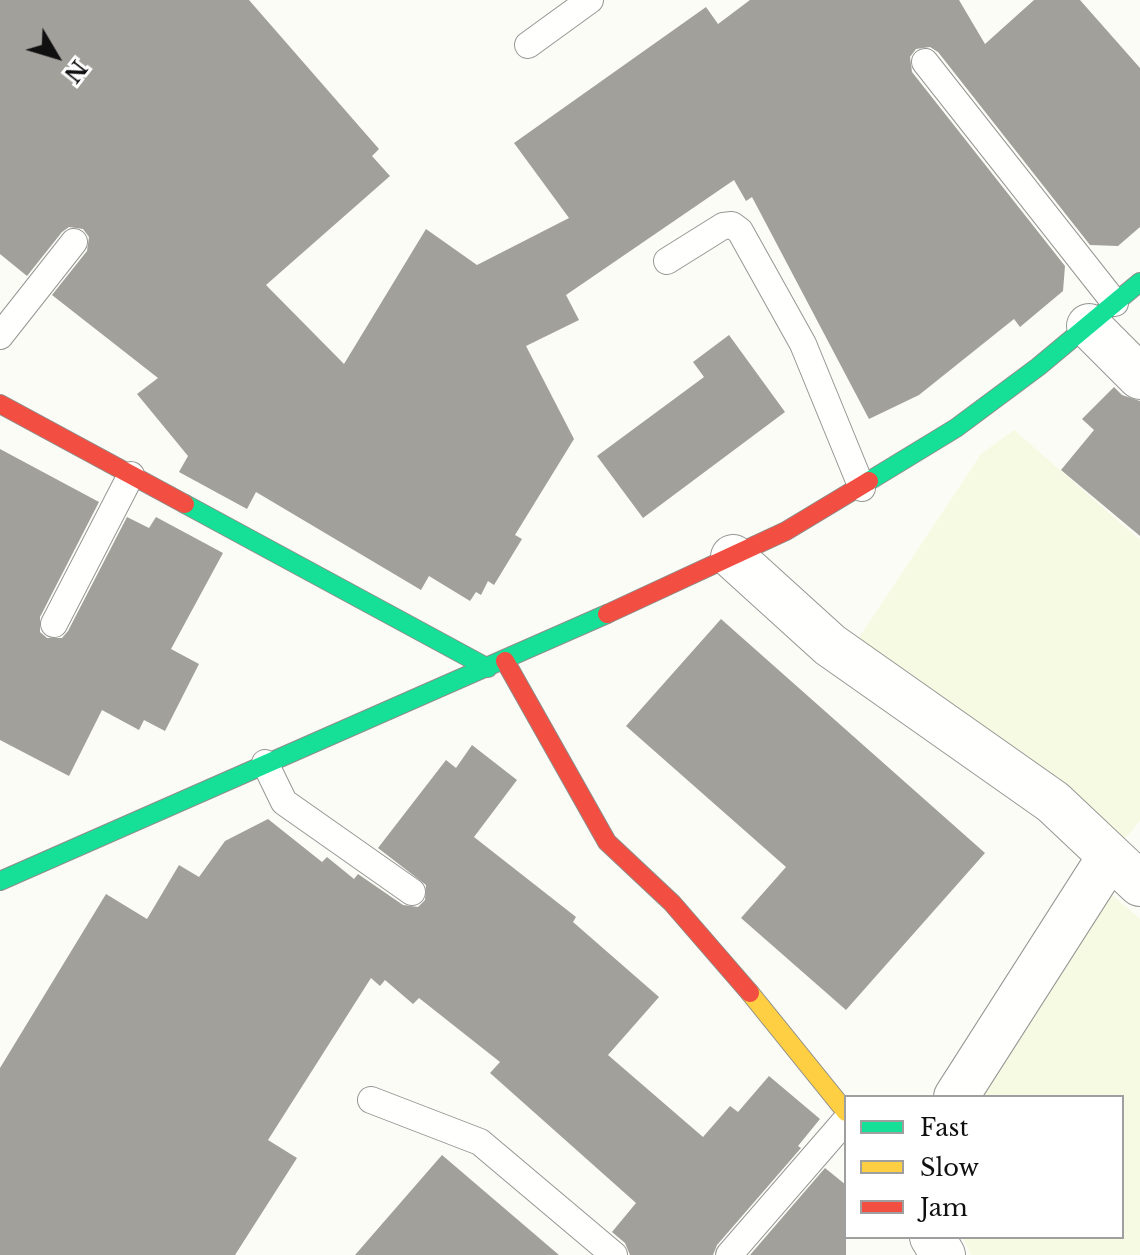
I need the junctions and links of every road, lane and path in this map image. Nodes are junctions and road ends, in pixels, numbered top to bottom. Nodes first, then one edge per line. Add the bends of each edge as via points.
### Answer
1 (590, 0) edge
2 (528, 45) dead end
3 (925, 62) dead end
4 (74, 242) dead end
5 (667, 261) dead end
6 (1140, 282) edge
7 (1102, 314) junction
8 (0, 336) edge
9 (1140, 377) edge
10 (0, 404) edge
11 (131, 475) junction
12 (862, 488) junction
13 (733, 557) junction
14 (54, 624) dead end
15 (496, 665) junction
16 (265, 763) junction
17 (1125, 870) edge
18 (0, 881) edge
19 (412, 892) dead end
20 (957, 1095) edge
21 (371, 1100) dead end
22 (844, 1109) edge
23 (844, 1122) edge
24 (614, 1255) edge
25 (729, 1255) edge

1 - 2 lane
3 - 7 lane
4 - 8 lane
5 - 12 lane via 723,226 740,231 803,344
6 - 7 street
7 - 9 street
7 - 12 street via 956,428
10 - 11 street
11 - 14 lane
11 - 15 street
12 - 13 street
13 - 15 street
13 - 17 street via 830,645 1053,802
15 - 16 street
15 - 22 street via 607,842 672,903
16 - 18 street
16 - 19 lane via 284,802
17 - 20 street
21 - 24 lane via 480,1142
23 - 25 lane

